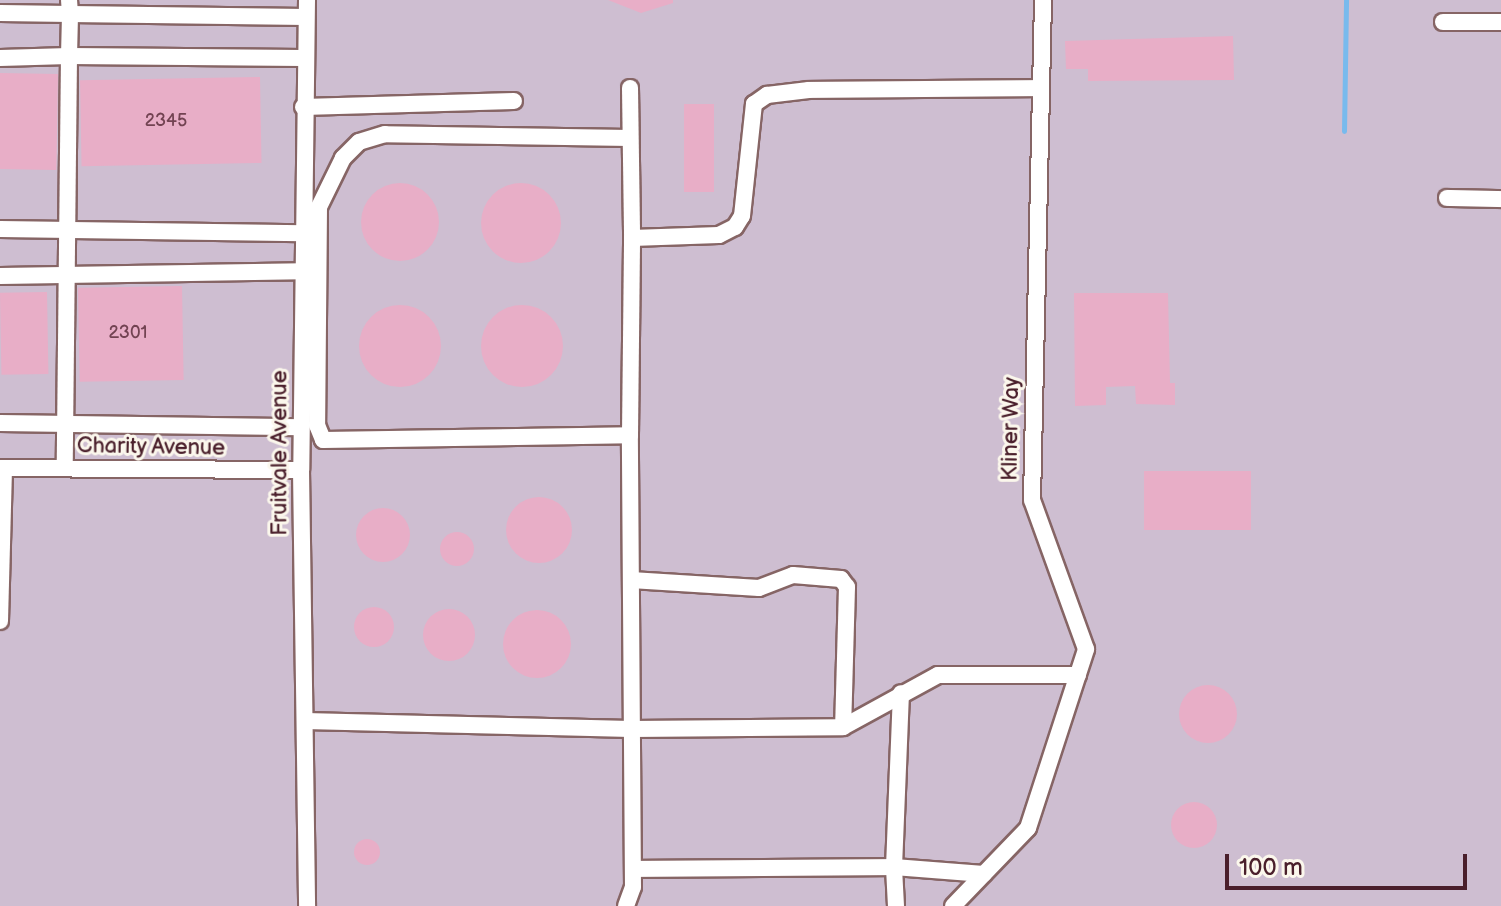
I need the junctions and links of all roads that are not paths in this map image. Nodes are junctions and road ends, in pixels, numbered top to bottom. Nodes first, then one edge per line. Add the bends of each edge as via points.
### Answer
1 (1043, 0) edge
2 (70, 7) edge
3 (306, 9) edge
4 (0, 13) edge
5 (1443, 22) dead end
6 (1501, 22) edge
7 (69, 56) junction
8 (0, 58) edge
9 (303, 58) junction
10 (630, 88) dead end
11 (1041, 88) junction
12 (514, 101) dead end
13 (303, 107) junction
14 (630, 138) junction
15 (1447, 198) dead end
16 (1501, 199) edge
17 (0, 229) edge
18 (66, 229) junction
19 (303, 233) junction
20 (632, 238) junction
21 (302, 271) junction
22 (65, 275) junction
23 (0, 276) edge
24 (0, 423) edge
25 (63, 423) junction
26 (301, 427) junction
27 (630, 435) junction
28 (2, 468) edge
29 (65, 468) junction
30 (301, 470) junction
31 (631, 580) junction
32 (0, 621) edge
33 (1078, 675) junction
34 (901, 693) junction
35 (305, 721) junction
36 (843, 727) junction
37 (631, 729) junction
38 (894, 867) junction
39 (633, 869) junction
40 (984, 874) junction
41 (307, 906) edge
42 (626, 906) edge
43 (896, 906) edge
44 (953, 906) edge

1 - 11 street, Kliner Way
2 - 3 street
2 - 4 street
2 - 7 street
3 - 9 street, Fruitvale Avenue
5 - 6 street
7 - 8 street
7 - 9 street
7 - 18 street
9 - 13 street, Fruitvale Avenue
10 - 14 street
11 - 20 street via 767,95 754,104 742,216 735,227 719,235
11 - 33 street, Kliner Way via 1032,500 1086,649
12 - 13 street
13 - 19 street, Fruitvale Avenue
14 - 20 street
14 - 27 street via 385,134 359,142 343,158 319,207 317,425 323,440
15 - 16 street
17 - 18 street
18 - 19 street
18 - 22 street
19 - 21 street, Fruitvale Avenue
20 - 27 street
21 - 22 street
21 - 26 street, Fruitvale Avenue
22 - 23 street
22 - 25 street
24 - 25 street
25 - 26 street
25 - 29 street
26 - 30 street, Fruitvale Avenue
27 - 31 street
28 - 29 street, Charity Avenue
28 - 32 street
29 - 30 street, Charity Avenue
30 - 35 street, Fruitvale Avenue
31 - 36 street via 759,588 793,575 841,579 847,587
31 - 37 street
33 - 34 street via 938,675
33 - 40 street, Kliner Way via 1028,828
34 - 36 street
34 - 38 street
35 - 37 street
35 - 41 street, Fruitvale Avenue
36 - 37 street
37 - 39 street
38 - 39 street
38 - 40 street
38 - 43 street
39 - 42 street
40 - 44 street, Kliner Way

